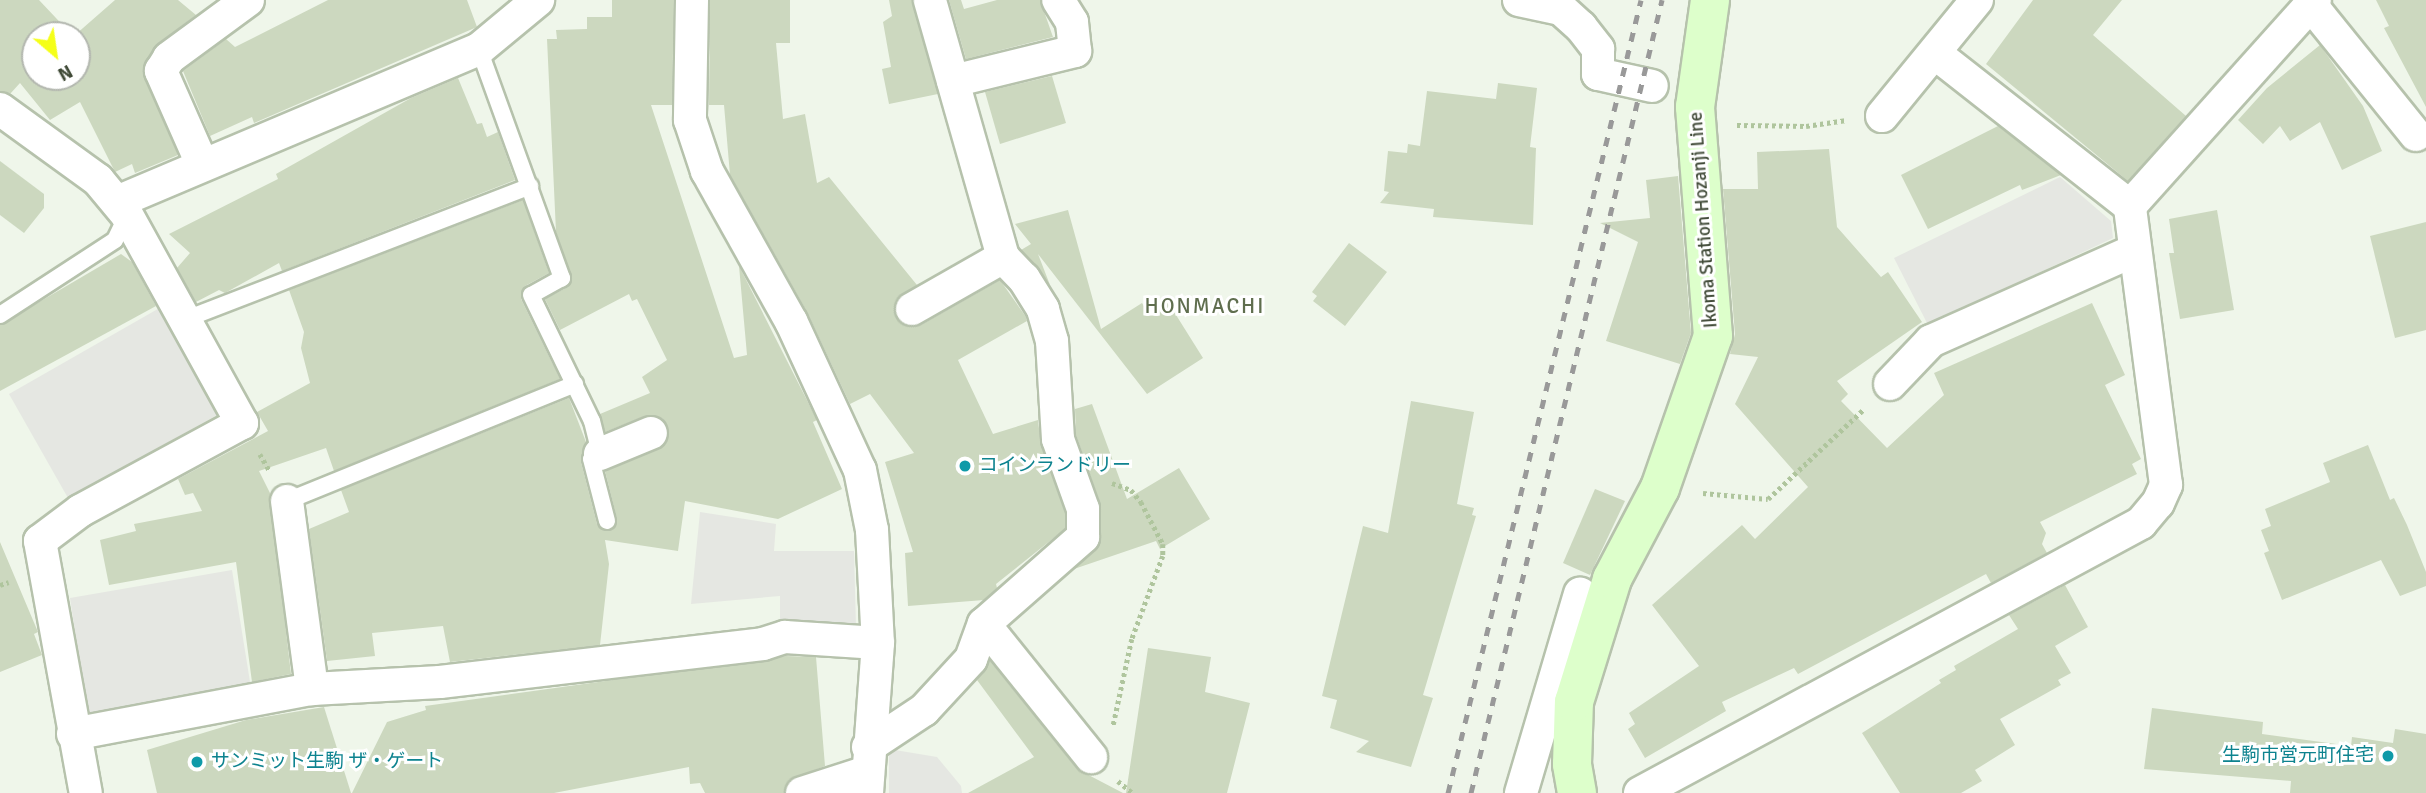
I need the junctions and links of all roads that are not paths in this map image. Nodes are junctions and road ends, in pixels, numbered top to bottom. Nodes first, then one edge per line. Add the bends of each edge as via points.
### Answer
1 (248, 0) edge
2 (538, 0) edge
3 (692, 0) edge
4 (930, 0) edge
5 (1058, 0) edge
6 (1519, 0) edge
7 (1710, 0) edge
8 (1977, 0) edge
9 (2313, 2) edge
10 (211, 9) edge
11 (480, 49) junction
12 (1936, 54) junction
13 (953, 81) junction
14 (1652, 86) dead end
15 (0, 109) edge
16 (1882, 116) road end
17 (2416, 135) dead end
18 (202, 164) junction
19 (530, 186) junction
20 (2130, 206) junction
21 (122, 208) junction
22 (2133, 251) junction
23 (1003, 257) junction
24 (912, 309) dead end
25 (0, 315) edge
26 (186, 319) junction
27 (575, 384) junction
28 (1890, 384) road end
29 (651, 433) dead end
30 (600, 454) junction
31 (287, 501) joint
32 (607, 521) dead end
33 (1580, 594) dead end
34 (984, 624) junction
35 (878, 643) junction
36 (312, 689) junction
37 (73, 734) junction
38 (1091, 757) road end
39 (867, 771) edge
40 (86, 793) edge
41 (802, 793) edge
42 (1521, 793) edge
43 (1577, 793) edge
44 (1640, 793) edge

1 - 10 street
2 - 11 street
3 - 35 street via 690,120 707,171 791,321 860,470 872,530
4 - 13 street
5 - 13 street via 1072,22 1075,51
6 - 14 street via 1561,9 1581,27 1598,49 1598,74
7 - 43 main road, Ikoma Station Hozanji Line via 1691,116 1713,335 1660,488 1612,579 1574,702
8 - 12 street
9 - 17 street
9 - 20 street
10 - 18 street via 161,71
11 - 18 street
11 - 19 lane
12 - 16 street
12 - 20 street
13 - 23 street
15 - 21 street via 98,180
18 - 21 street
19 - 26 lane
19 - 27 lane via 562,278 531,295
20 - 22 street
21 - 25 lane via 115,240
21 - 26 street
22 - 28 street via 1931,341
22 - 44 street via 2166,485 2141,523
23 - 24 street
23 - 34 street via 1043,309 1052,341 1058,439 1083,509 1083,537
26 - 37 street via 242,424 80,511 40,541
27 - 30 lane via 592,421
27 - 31 lane
29 - 30 street
30 - 32 lane via 591,459
31 - 36 street
33 - 42 street
34 - 38 street
34 - 39 street via 971,659
35 - 36 street via 786,637 762,644 440,682
35 - 39 street
36 - 37 street
37 - 40 street
39 - 41 street

